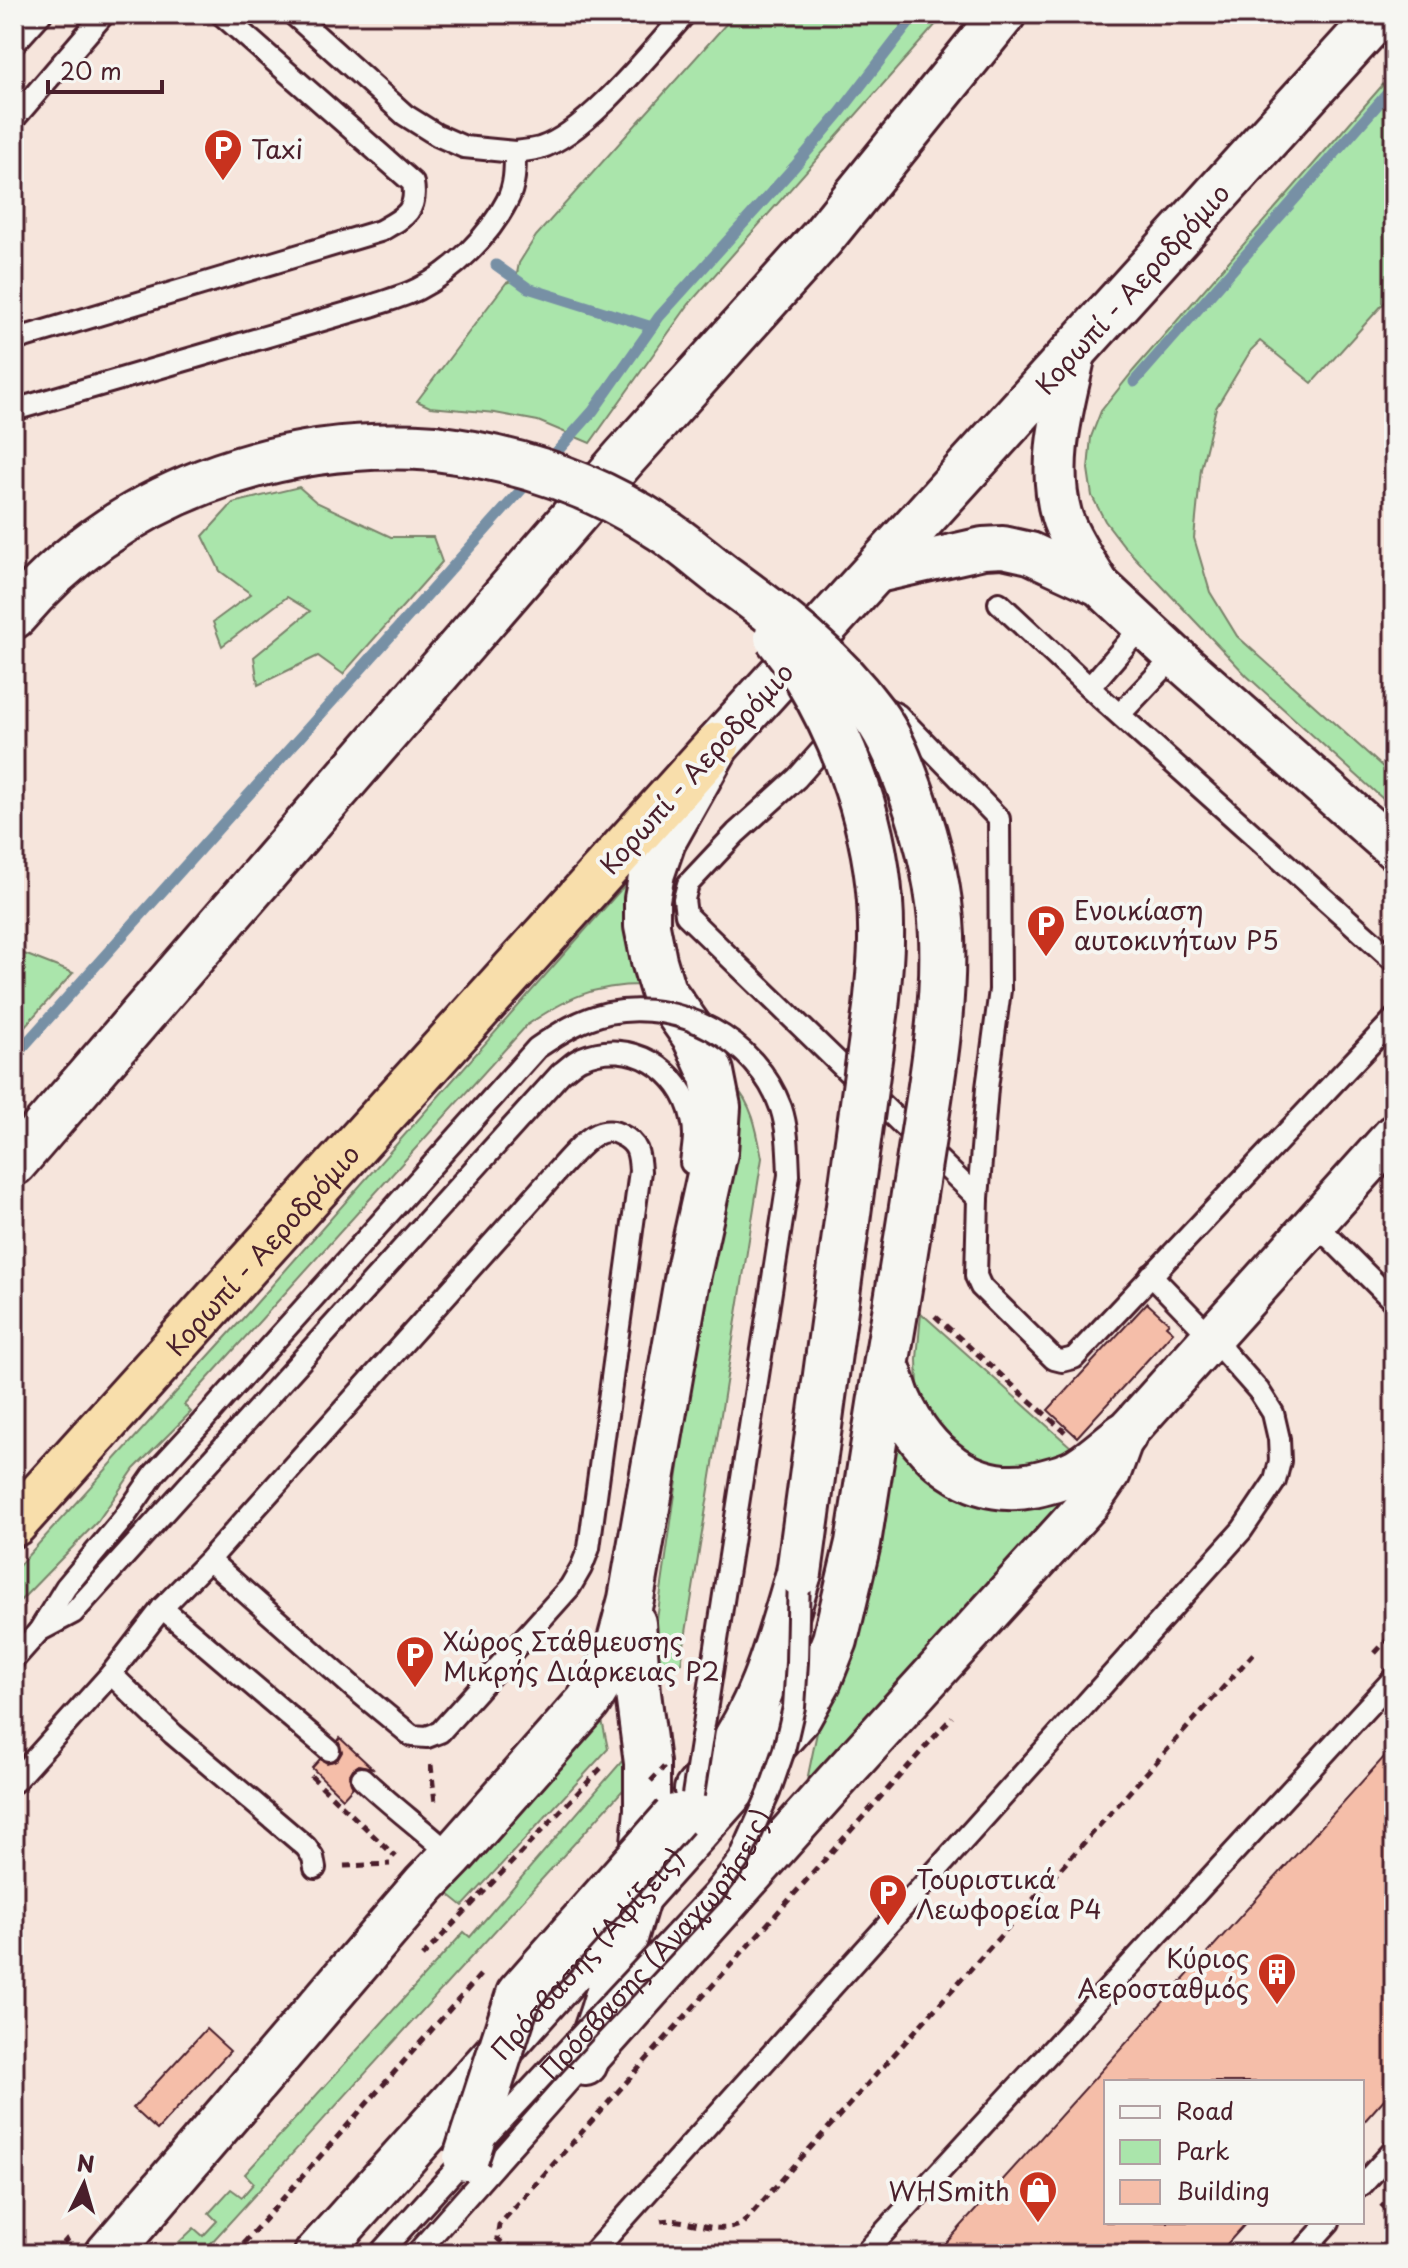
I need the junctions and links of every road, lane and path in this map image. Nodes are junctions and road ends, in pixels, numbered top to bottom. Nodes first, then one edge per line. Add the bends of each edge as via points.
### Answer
1 (41, 14) edge
2 (104, 14) edge
3 (221, 14) edge
4 (293, 14) edge
5 (685, 14) edge
6 (1003, 14) edge
7 (1380, 14) edge
8 (14, 44) edge
9 (14, 119) edge
10 (515, 152) junction
11 (14, 340) edge
12 (1076, 349) junction
13 (14, 410) edge
14 (716, 571) junction
15 (873, 573) junction
16 (1099, 585) junction
17 (999, 603) dead end
18 (14, 616) edge
19 (1143, 625) junction
20 (1175, 656) junction
21 (1090, 687) junction
22 (1120, 714) junction
23 (717, 745) junction
24 (1394, 849) edge
25 (1394, 961) edge
26 (1394, 1019) edge
27 (1394, 1135) edge
28 (14, 1163) edge
29 (978, 1198) junction
30 (1315, 1223) junction
31 (688, 1274) junction
32 (1151, 1275) junction
33 (1394, 1302) edge
34 (1211, 1337) junction
35 (887, 1363) junction
36 (1124, 1435) junction
37 (14, 1524) edge
38 (209, 1560) junction
39 (799, 1573) junction
40 (631, 1599) junction
41 (162, 1608) junction
42 (39, 1631) junction
43 (1254, 1653) dead end
44 (14, 1659) edge
45 (111, 1674) junction
46 (1394, 1678) edge
47 (961, 1707) dead end
48 (329, 1750) dead end
49 (607, 1761) dead end
50 (362, 1778) dead end
51 (14, 1782) edge
52 (669, 1792) junction
53 (452, 1856) junction
54 (403, 1863) dead end
55 (315, 1868) joint
56 (638, 1895) junction
57 (459, 1915) dead end
58 (502, 1982) junction
59 (585, 2063) junction
60 (1394, 2150) edge
61 (466, 2158) junction
62 (1364, 2183) edge
63 (1327, 2224) edge
64 (651, 2227) dead end
65 (108, 2254) edge
66 (234, 2254) edge
67 (286, 2254) edge
68 (317, 2254) edge
69 (379, 2254) edge
70 (416, 2254) edge
71 (556, 2254) edge
72 (592, 2254) edge
73 (864, 2254) edge
74 (1300, 2254) edge

1 - 8 lane
2 - 9 lane
3 - 11 lane via 413,183 412,208 380,231
4 - 10 lane via 405,115 437,135 464,147
5 - 10 lane via 594,114 541,148
6 - 28 street via 822,238 624,458
7 - 12 street, Κορωπί - Αεροδρόμιο
10 - 13 lane via 508,199 487,233 418,289
12 - 15 street, Κορωπί - Αεροδρόμιο
12 - 16 street via 1054,453 1055,486 1061,517
14 - 18 street, bridge via 662,529 601,494 537,469 435,448 331,449 263,461 197,483 135,514 78,553
14 - 35 street, Πρόσβασης (Αφίξεις), bridge via 833,664 875,716 901,764 927,840 942,936 936,1057
14 - 39 street, bridge via 765,620 806,676 838,737 862,802 876,870 881,939 876,1008
15 - 16 street via 1003,547 1030,553
15 - 23 street, Κορωπί - Αεροδρόμιο
16 - 19 street
17 - 21 lane
19 - 20 street
19 - 21 lane
20 - 22 lane
20 - 24 street
21 - 22 lane
22 - 25 lane
23 - 31 street via 663,841 647,899 647,926 663,991 694,1035 711,1072 718,1107 715,1152
23 - 37 highway, Κορωπί - Αεροδρόμιο
26 - 32 lane
27 - 30 street
29 - 29 lane via 1000,990 999,819 898,715 882,707 860,707 797,778 688,884 686,915
29 - 32 lane via 976,1276 981,1287 1054,1359 1074,1358
30 - 33 lane
30 - 34 street
31 - 40 street
31 - 42 lane via 687,1192 694,1142 686,1100 667,1072 638,1055 620,1052 581,1059 561,1073 73,1613
32 - 34 lane
34 - 36 street
34 - 72 lane via 1259,1391 1273,1413 1279,1439 1275,1481 1251,1518
35 - 36 street via 914,1429 957,1473 985,1484 1014,1488 1075,1472
35 - 56 street, Πρόσβασης (Αφίξεις) via 858,1543 835,1640 819,1680 799,1716
36 - 59 street via 1110,1473 1090,1502
38 - 38 lane via 412,1736 440,1732 570,1587 589,1548 640,1171 639,1151 631,1140 604,1131 582,1146
38 - 41 lane
39 - 52 street, bridge via 773,1660 726,1755
39 - 61 lane, Πρόσβασης (Αναχωρήσεις), bridge via 794,1707 769,1793 740,1858
40 - 53 street via 616,1656 588,1702
40 - 56 street via 647,1763
41 - 45 lane
41 - 48 lane
42 - 44 lane
42 - 52 lane, bridge via 66,1587 155,1473 537,1048 584,1020 605,1014 673,1014 733,1043 756,1066 781,1108 789,1175
43 - 64 path via 743,2223 725,2229 674,2219
45 - 51 lane
45 - 55 lane via 306,1847
46 - 73 lane
47 - 71 path via 499,2225 497,2238 502,2244
49 - 57 path
50 - 53 lane
52 - 58 street, bridge
53 - 65 street
54 - 55 path
56 - 59 street
56 - 68 street, Πρόσβασης (Αφίξεις)
58 - 61 street, bridge
58 - 66 path, bridge
58 - 67 street
59 - 70 lane
60 - 62 lane
61 - 69 lane, Πρόσβασης (Αναχωρήσεις)
63 - 74 lane

